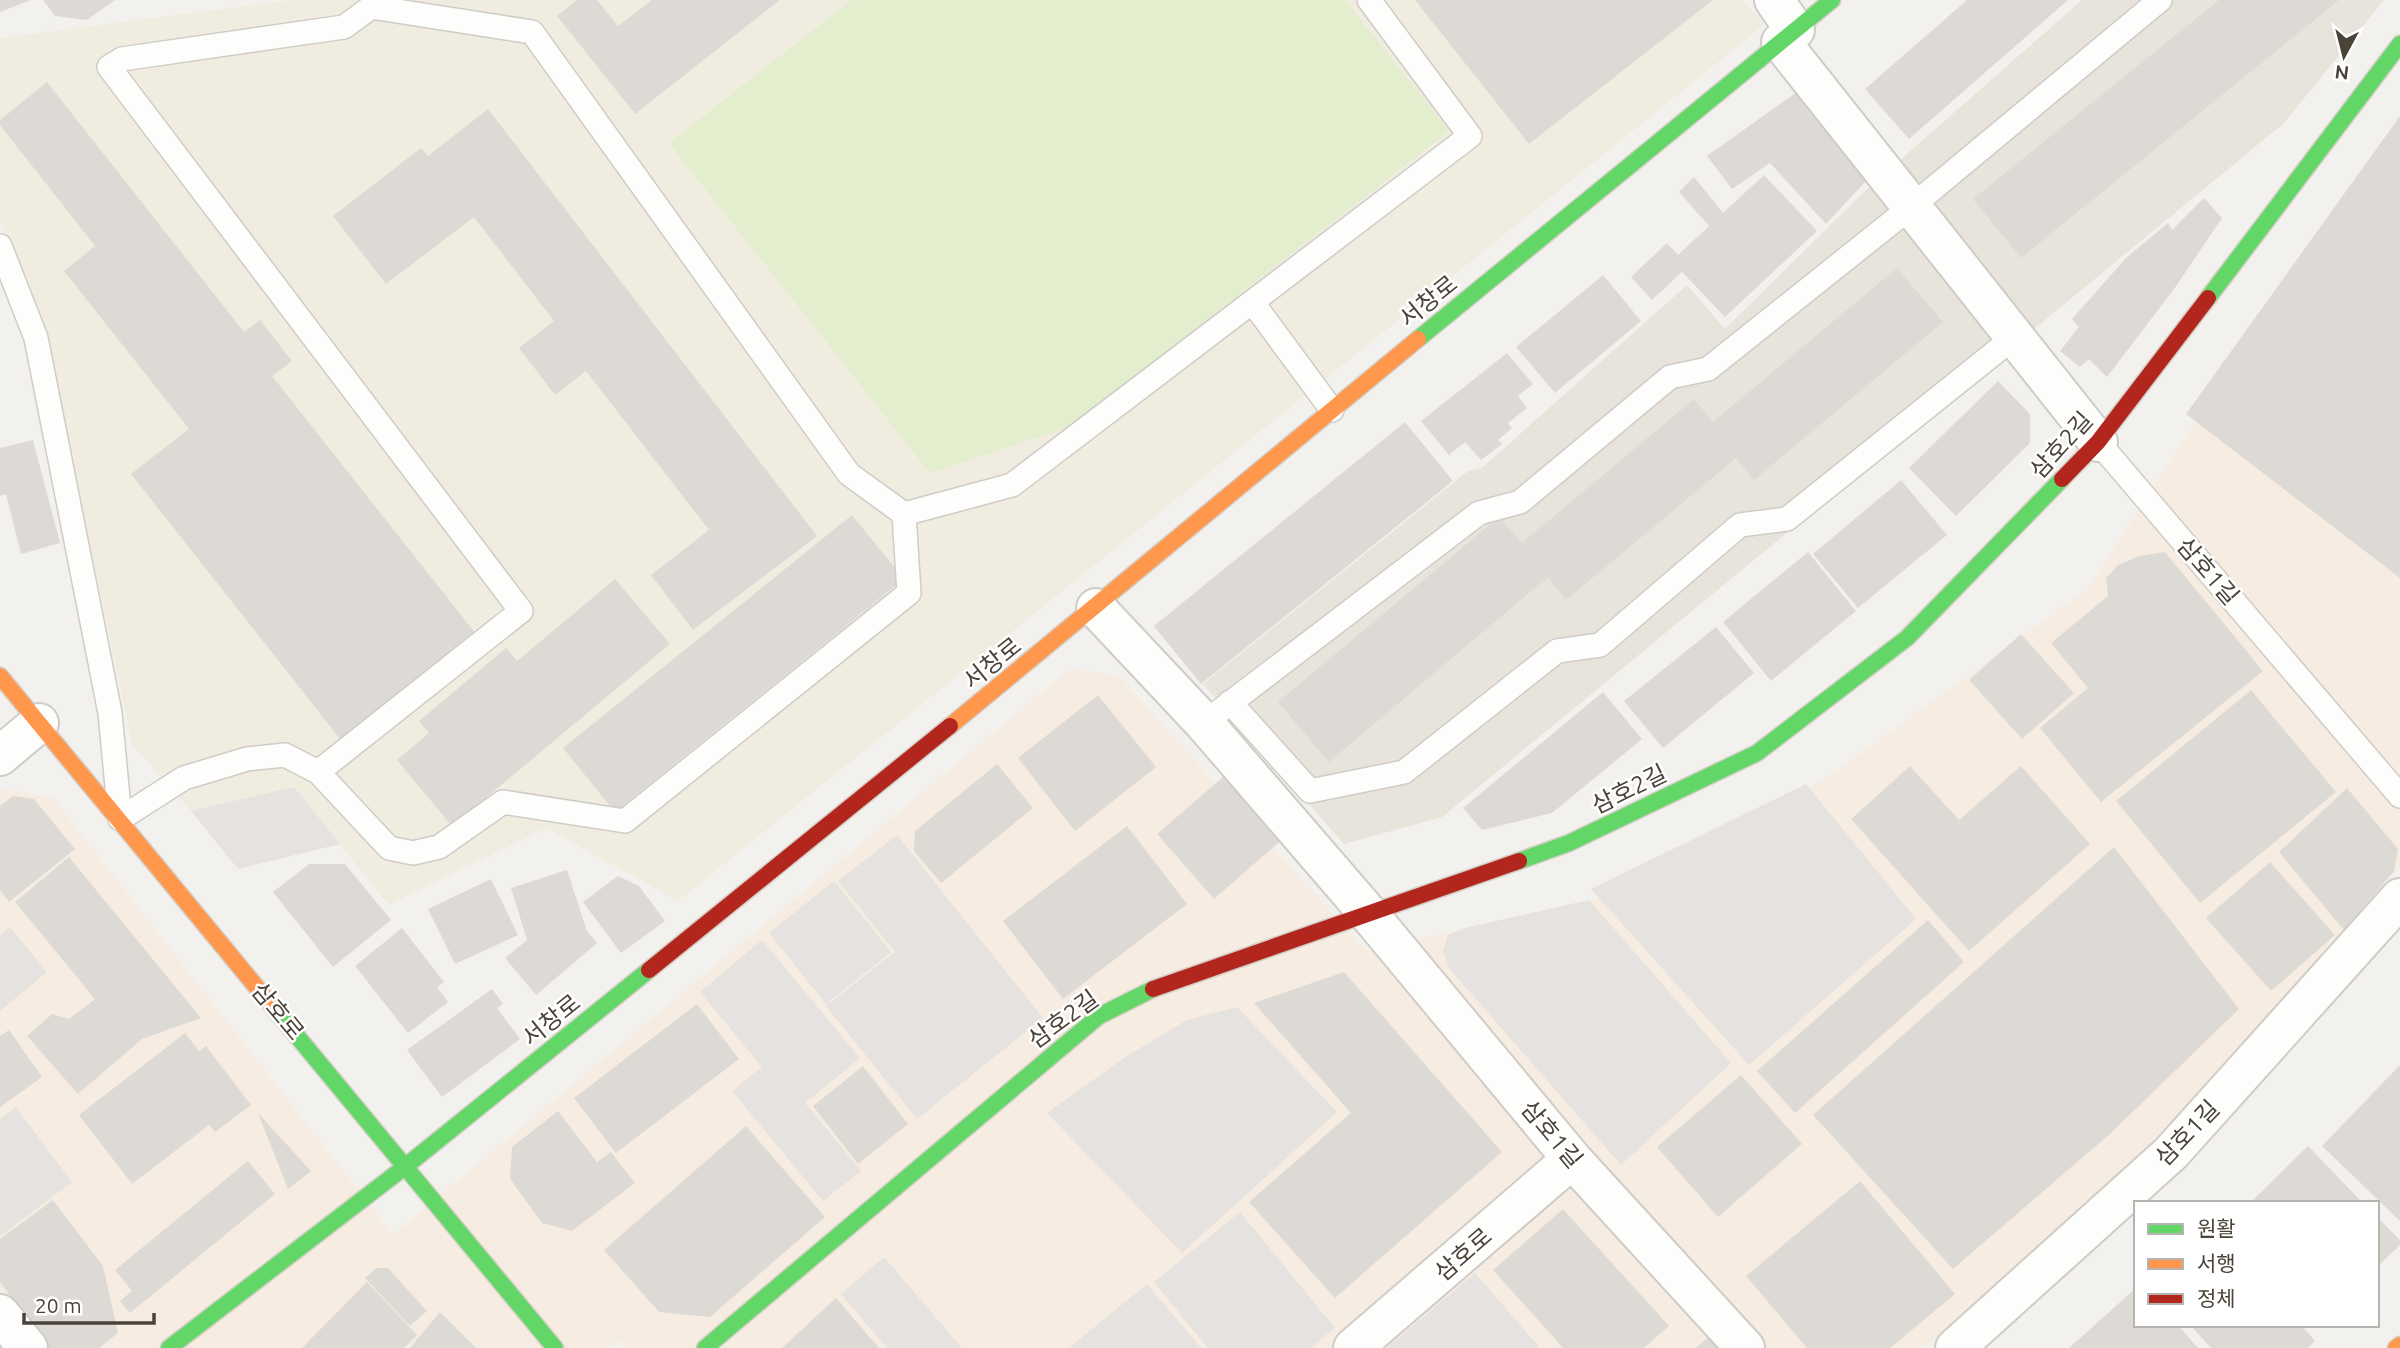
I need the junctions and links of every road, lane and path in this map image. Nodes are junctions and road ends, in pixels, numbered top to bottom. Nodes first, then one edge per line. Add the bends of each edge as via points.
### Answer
1 (1369, 0) edge
2 (1774, 0) edge
3 (1832, 0) edge
4 (2160, 0) edge
5 (376, 4) edge
6 (1788, 36) junction
7 (2400, 44) edge
8 (1911, 207) junction
9 (0, 246) edge
10 (1253, 303) junction
11 (2013, 338) junction
12 (1332, 410) junction
13 (2098, 442) junction
14 (904, 514) junction
15 (1096, 608) junction
16 (0, 676) edge
17 (1217, 713) junction
18 (39, 723) junction
19 (0, 756) edge
20 (318, 772) junction
21 (2400, 796) edge
22 (120, 820) junction
23 (2400, 898) edge
24 (1367, 912) junction
25 (1573, 1159) junction
26 (406, 1166) junction
27 (0, 1314) edge
28 (28, 1348) edge
29 (169, 1348) edge
30 (555, 1348) edge
31 (705, 1348) edge
32 (1353, 1348) edge
33 (1745, 1348) edge
34 (1955, 1348) edge

1 - 10 lane via 1470,136
2 - 6 street
3 - 6 street, 서창로
4 - 8 lane
5 - 14 lane via 532,32 849,474
5 - 20 lane via 344,27 122,59 109,67 521,611
6 - 8 street
6 - 12 street, 서창로
7 - 13 street, 삼호2길
8 - 11 street
8 - 17 lane via 1708,369 1670,377 1520,502 1479,513
9 - 22 lane via 38,352 110,713
10 - 12 lane
10 - 14 lane via 1012,485
11 - 13 street
11 - 17 lane via 1787,519 1740,525 1600,645 1557,651 1404,772 1310,791
12 - 15 street, 서창로
13 - 21 lane, 삼호1길
13 - 24 street, 삼호2길 via 1907,638 1758,753 1569,843
14 - 20 lane via 909,593 625,821 503,802 439,847 413,853 389,848
15 - 17 street, 삼호1길
15 - 26 street, 서창로
16 - 18 street, 삼호로
17 - 24 street, 삼호1길
18 - 19 street
18 - 22 street, 삼호로
20 - 22 lane via 285,755 247,759 184,778
22 - 26 street, 삼호로
23 - 34 street, 삼호1길 via 2171,1153
24 - 25 street, 삼호1길
24 - 31 street, 삼호2길 via 1146,992 1098,1016
25 - 32 street, 삼호로
25 - 33 street, 삼호1길
26 - 29 street, 서창로
26 - 30 street, 삼호로
27 - 28 street

